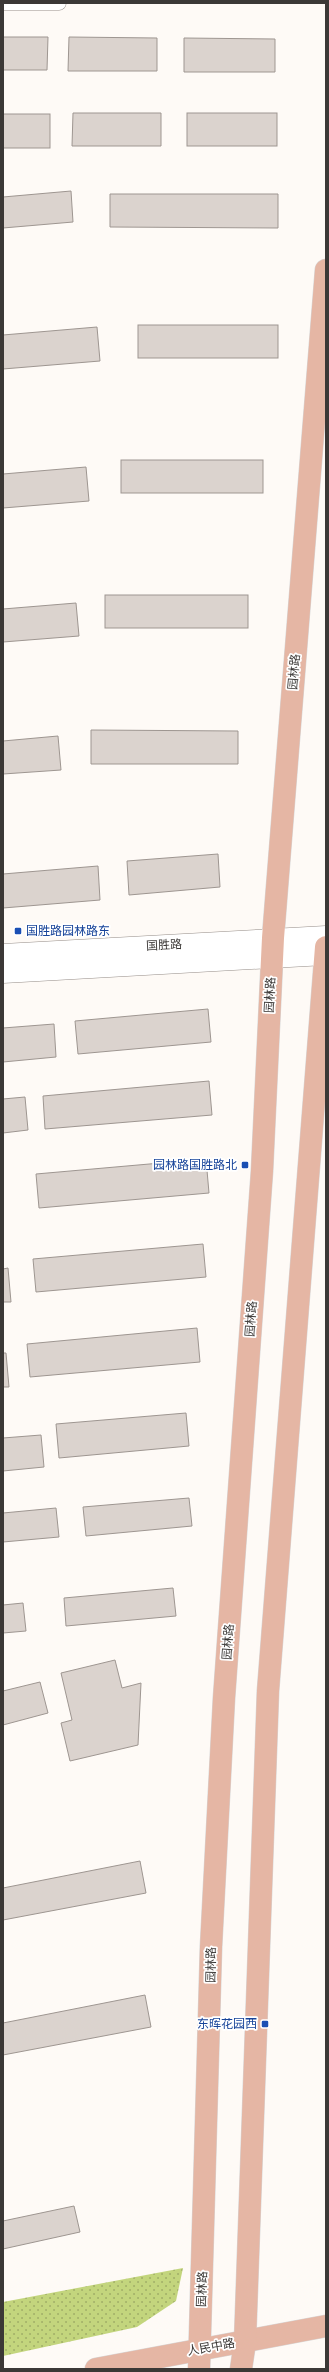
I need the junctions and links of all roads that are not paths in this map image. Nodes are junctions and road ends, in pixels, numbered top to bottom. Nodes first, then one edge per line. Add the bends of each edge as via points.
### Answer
1 (3, 3) edge
2 (59, 3) edge
3 (326, 270) edge
4 (326, 946) edge
5 (272, 948) junction
6 (3, 954) edge
7 (3, 973) edge
8 (326, 2326) edge
9 (245, 2342) junction
10 (200, 2359) edge
11 (96, 2369) edge
12 (241, 2369) edge

1 - 2 street
3 - 5 main road, 园林路
4 - 5 street, 国胜路
4 - 9 main road via 268,1691
5 - 6 street, 国胜路
5 - 7 street, 国胜路
5 - 10 main road, 园林路 via 262,1171 224,1698 211,1947
8 - 9 main road, 人民中路
9 - 10 main road, 人民中路
9 - 12 main road
10 - 11 main road, 人民中路

